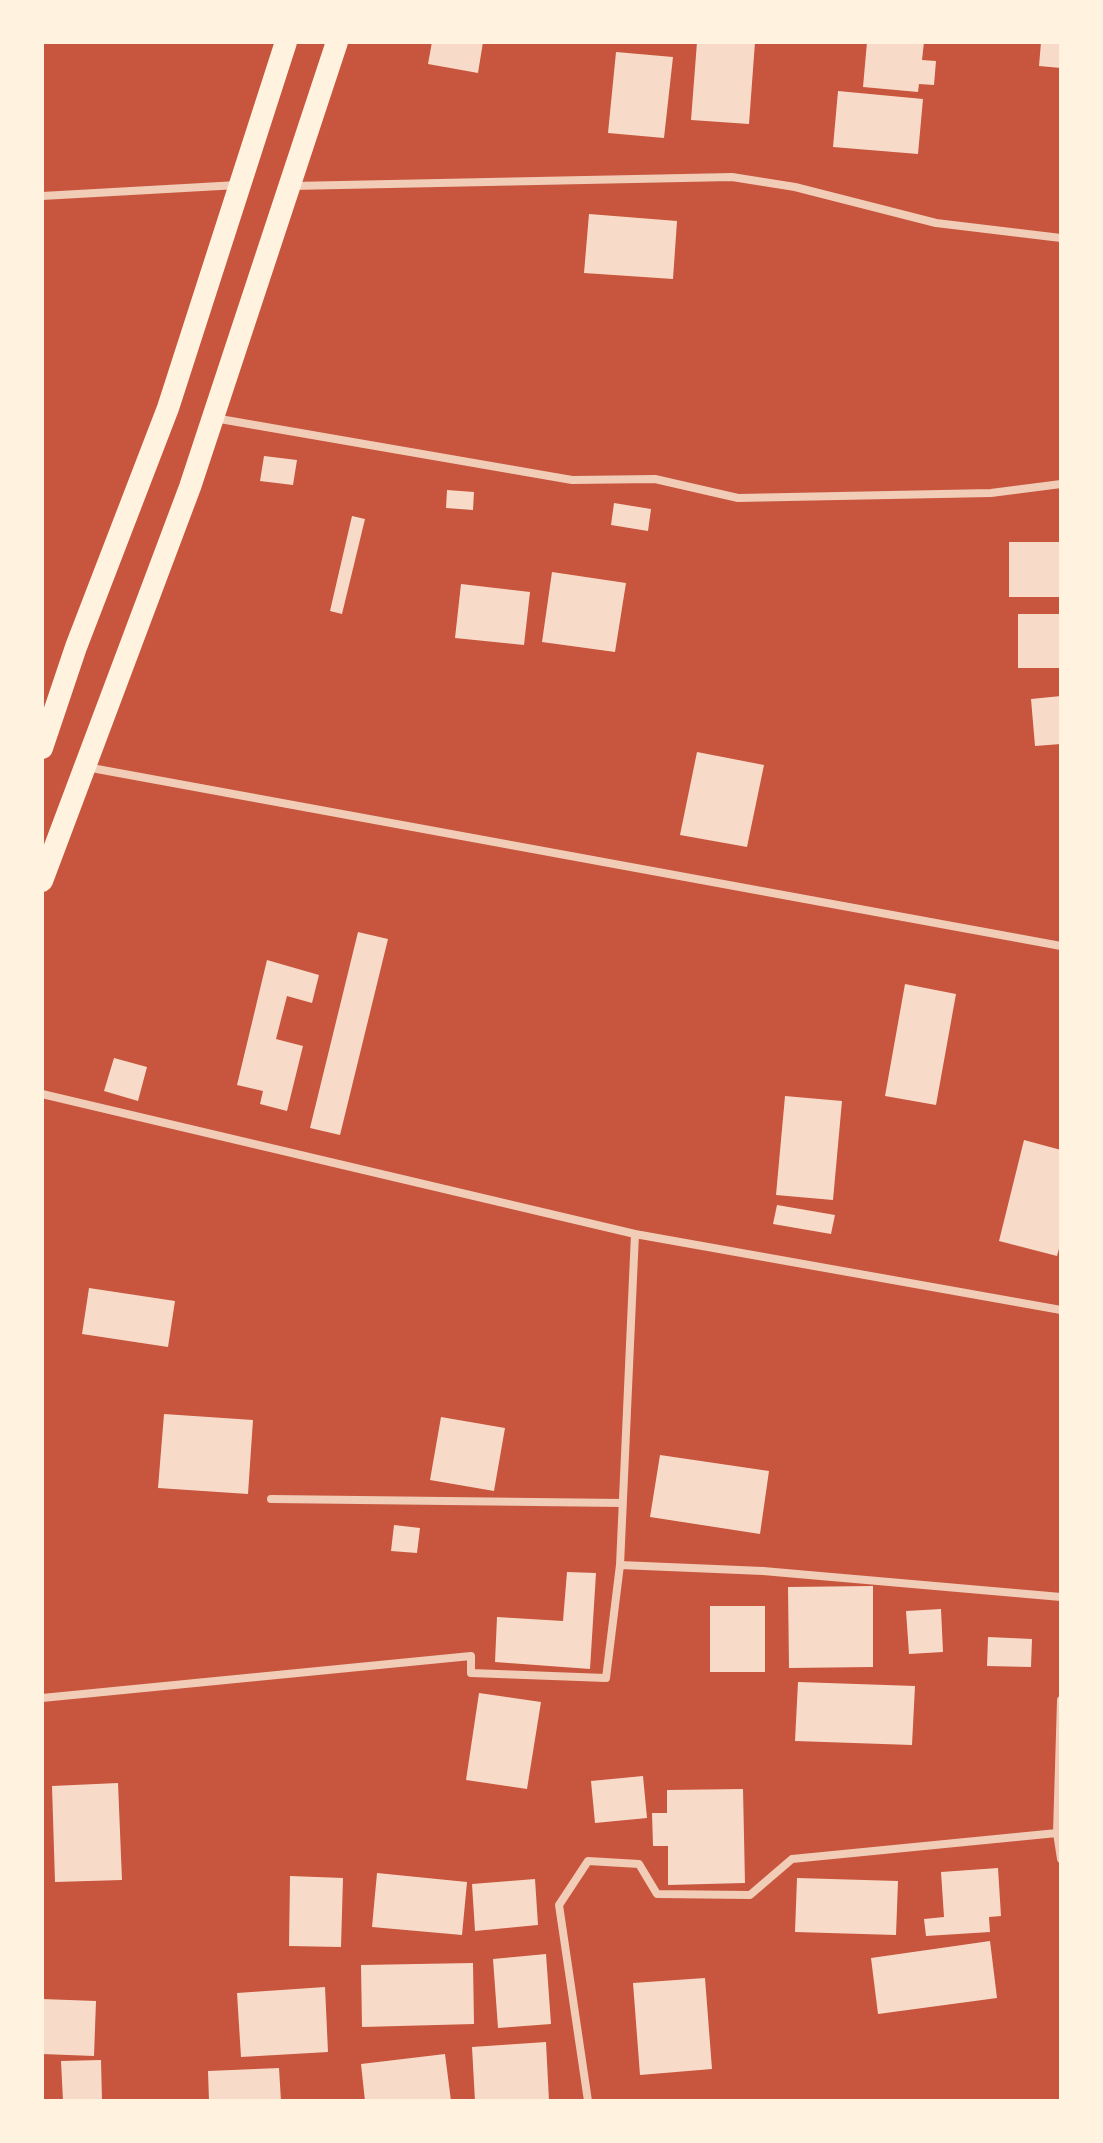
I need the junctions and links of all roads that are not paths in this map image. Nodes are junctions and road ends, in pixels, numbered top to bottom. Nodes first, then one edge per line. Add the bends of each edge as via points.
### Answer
1 (286, 42) edge
2 (337, 42) edge
3 (239, 185) junction
4 (289, 186) junction
5 (42, 196) edge
6 (1061, 238) edge
7 (213, 418) junction
8 (1061, 484) edge
9 (42, 748) edge
10 (85, 767) junction
11 (42, 881) edge
12 (1061, 946) edge
13 (42, 1094) edge
14 (635, 1234) junction
15 (1061, 1310) edge
16 (271, 1499) dead end
17 (622, 1503) junction
18 (620, 1565) junction
19 (1061, 1597) edge
20 (42, 1698) edge
21 (1061, 1700) edge
22 (1059, 1833) edge
23 (1061, 1859) edge
24 (588, 2101) edge

1 - 3 highway
2 - 4 highway
3 - 5 street
3 - 9 highway via 168,408
4 - 6 street via 732,177 795,187 936,223
4 - 7 highway
7 - 8 street via 557,477 655,479 738,498 991,493
7 - 10 highway
10 - 11 highway
10 - 12 street
13 - 14 street
14 - 15 street
14 - 17 street
16 - 17 street
17 - 18 street
18 - 19 street via 763,1571
18 - 20 street via 606,1678 471,1673 471,1656
21 - 22 street
22 - 23 street
22 - 24 street via 792,1859 750,1895 657,1894 639,1864 588,1861 559,1905

